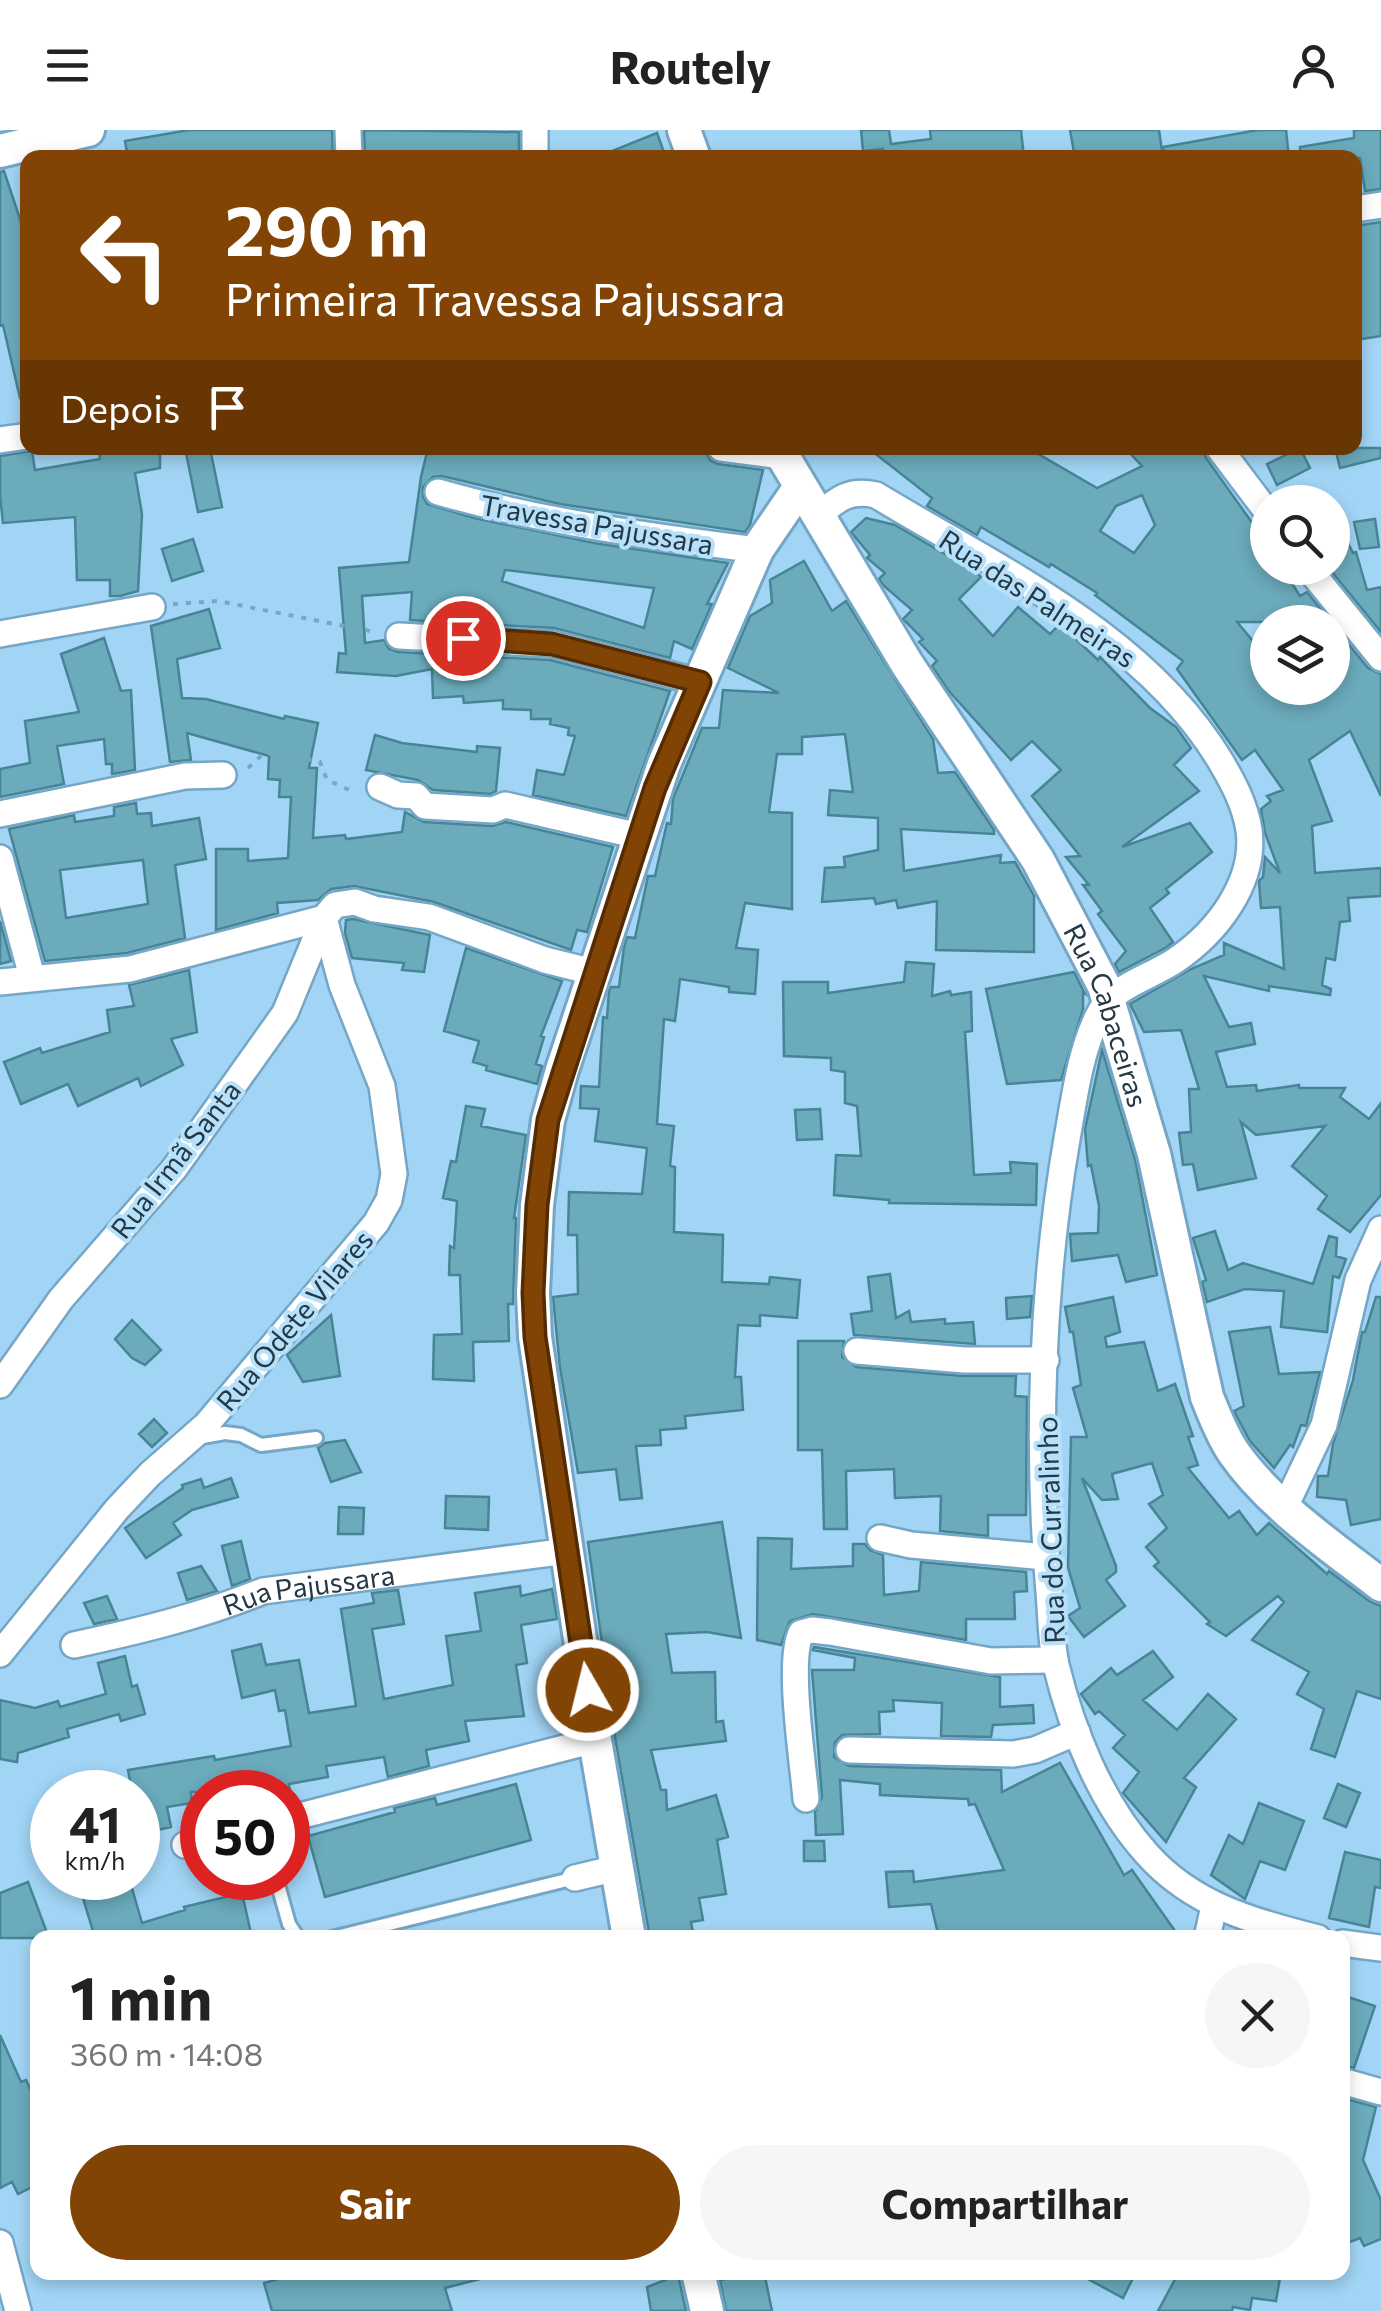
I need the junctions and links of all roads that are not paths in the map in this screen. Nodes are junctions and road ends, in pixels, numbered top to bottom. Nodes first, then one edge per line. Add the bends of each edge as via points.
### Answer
1 (88, 130) edge
2 (0, 151) edge
3 (782, 455) edge
4 (1223, 455) edge
5 (800, 487) junction
6 (1250, 490) edge
7 (438, 492) dead end
8 (819, 516) junction
9 (757, 550) junction
10 (1322, 585) edge
11 (152, 608) road end
12 (0, 634) edge
13 (400, 636) road end
14 (1381, 658) edge
15 (700, 682) junction
16 (223, 776) road end
17 (380, 787) road end
18 (0, 814) edge
19 (639, 836) junction
20 (0, 858) edge
21 (324, 918) junction
22 (593, 972) junction
23 (32, 978) junction
24 (0, 982) edge
25 (1108, 997) junction
26 (1381, 1230) edge
27 (856, 1351) dead end
28 (1046, 1360) junction
29 (0, 1385) edge
30 (316, 1438) dead end
31 (191, 1440) junction
32 (1285, 1507) junction
33 (880, 1538) dead end
34 (559, 1552) junction
35 (1046, 1557) junction
36 (1381, 1585) edge
37 (74, 1646) dead end
38 (0, 1654) edge
39 (1055, 1660) junction
40 (1077, 1732) junction
41 (595, 1740) junction
42 (848, 1750) dead end
43 (806, 1799) dead end
44 (310, 1813) edge
45 (617, 1868) junction
46 (575, 1878) joint
47 (282, 1900) edge
48 (1214, 1906) junction
49 (293, 1930) edge
50 (364, 1930) edge
51 (629, 1930) edge
52 (1209, 1930) edge
53 (1286, 1930) edge
54 (1350, 1944) edge
55 (1381, 1948) edge
56 (1350, 2083) edge
57 (1381, 2092) edge
58 (0, 2242) edge
59 (700, 2280) edge
60 (18, 2311) edge
61 (706, 2311) edge

1 - 2 main road
3 - 5 main road, Rua Cabaceiras
4 - 6 street
5 - 8 main road, Rua Cabaceiras
5 - 9 main road
7 - 9 street, Travessa Pajussara via 597,529
8 - 25 main road, Rua Cabaceiras via 907,664 1038,860
8 - 25 street, Rua das Palmeiras via 853,492 876,495 1098,630 1146,668 1213,748 1240,794 1250,832 1247,870 1212,931 1175,961
9 - 15 main road
10 - 14 street
11 - 12 street
13 - 15 street via 552,644
15 - 19 main road
16 - 18 street via 185,776
17 - 19 street via 416,796 425,806 504,805
19 - 22 main road
20 - 23 street
21 - 22 street via 335,905 355,902 430,917
21 - 23 street via 130,969
21 - 29 street, Rua Irmã Santa via 273,1030 174,1169 62,1299
21 - 31 street, Rua Odete Vilares via 382,1086 394,1174 388,1200 376,1223
22 - 34 main road via 548,1120 537,1205 535,1337
23 - 24 street
25 - 28 street, Rua do Curralinho via 1080,1067 1064,1159
25 - 32 main road, Rua Cabaceiras via 1154,1154 1207,1397 1233,1452
26 - 32 street via 1358,1280 1324,1425
27 - 28 street
28 - 35 street, Rua do Curralinho
30 - 31 lane via 261,1445 225,1433
31 - 38 street, Rua Odete Vilares via 117,1509
32 - 36 main road, Rua Cabaceiras
33 - 35 street
34 - 37 street, Rua Pajussara via 263,1591
34 - 41 main road
35 - 39 street, Rua do Curralinho
39 - 40 street, Rua do Curralinho
39 - 43 street via 991,1661 830,1632 802,1634 795,1664
40 - 42 street via 1012,1754
40 - 48 street, Rua do Curralinho via 1145,1852
41 - 44 street
41 - 45 main road
45 - 46 street
45 - 51 main road
46 - 50 lane
47 - 49 lane
48 - 52 street
48 - 53 street, Rua do Curralinho
54 - 55 street
56 - 57 street
58 - 60 street
59 - 61 main road

